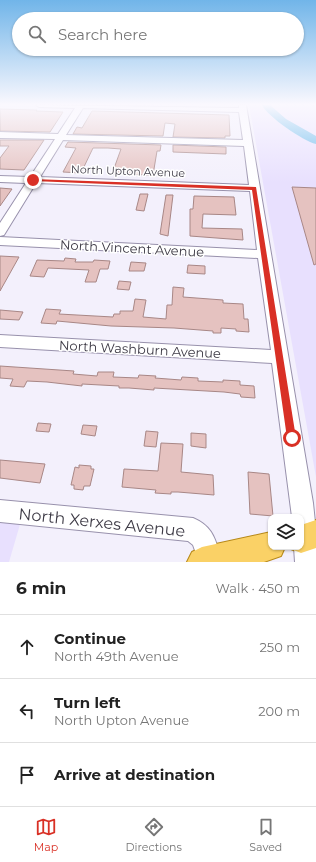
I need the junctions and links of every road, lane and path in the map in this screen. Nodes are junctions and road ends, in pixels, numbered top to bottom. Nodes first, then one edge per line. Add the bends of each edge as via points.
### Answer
1 (64, 131) edge
2 (245, 131) edge
3 (0, 135) edge
4 (60, 137) junction
5 (247, 143) junction
6 (0, 179) edge
7 (33, 180) junction
8 (254, 188) junction
9 (0, 232) edge
10 (0, 241) edge
11 (264, 254) junction
12 (0, 341) edge
13 (279, 357) junction
14 (0, 511) edge
15 (308, 543) edge
16 (268, 547) edge
17 (206, 561) edge

1 - 4 street
2 - 5 street
3 - 4 street
4 - 5 street
4 - 7 street
5 - 8 street
6 - 7 street, North Upton Avenue
7 - 8 street, North Upton Avenue
7 - 9 street
8 - 11 street
10 - 11 street, North Vincent Avenue
11 - 13 street
12 - 13 street, North Washburn Avenue
13 - 15 street
14 - 17 street, North Xerxes Avenue via 192,530 203,538
16 - 17 main road

